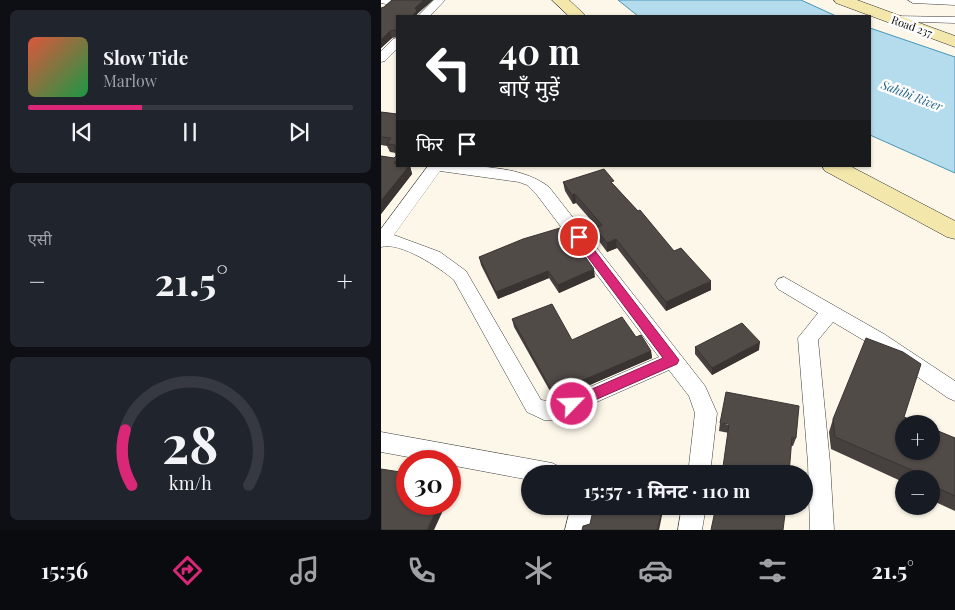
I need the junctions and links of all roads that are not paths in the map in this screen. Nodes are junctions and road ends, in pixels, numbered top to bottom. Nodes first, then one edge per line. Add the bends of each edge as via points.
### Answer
1 (440, 0) edge
2 (560, 0) edge
3 (842, 0) edge
4 (913, 0) edge
5 (388, 1) edge
6 (955, 2) edge
7 (381, 10) edge
8 (425, 15) edge
9 (576, 15) edge
10 (893, 19) junction
11 (955, 20) edge
12 (952, 40) edge
13 (396, 43) edge
14 (381, 58) edge
15 (437, 167) edge
16 (445, 167) edge
17 (835, 167) edge
18 (955, 231) edge
19 (382, 239) edge
20 (784, 284) dead end
21 (830, 312) junction
22 (672, 360) junction
23 (955, 392) edge
24 (381, 442) edge
25 (700, 465) edge
26 (521, 468) edge
27 (581, 515) edge
28 (693, 515) edge
29 (577, 530) edge
30 (691, 530) edge
31 (822, 530) edge

1 - 8 street
2 - 9 street
3 - 10 street, Road 237
4 - 6 street
5 - 7 street
10 - 11 street
10 - 12 street, Road 237
13 - 14 street
15 - 19 street
16 - 22 street via 522,178 543,191
17 - 18 street
19 - 22 street via 432,255 447,263 460,276 535,406 544,411 556,411
20 - 21 street
21 - 23 street via 877,339
21 - 31 street via 808,338
22 - 25 street via 699,392 706,413
24 - 26 street
27 - 29 street
28 - 30 street

